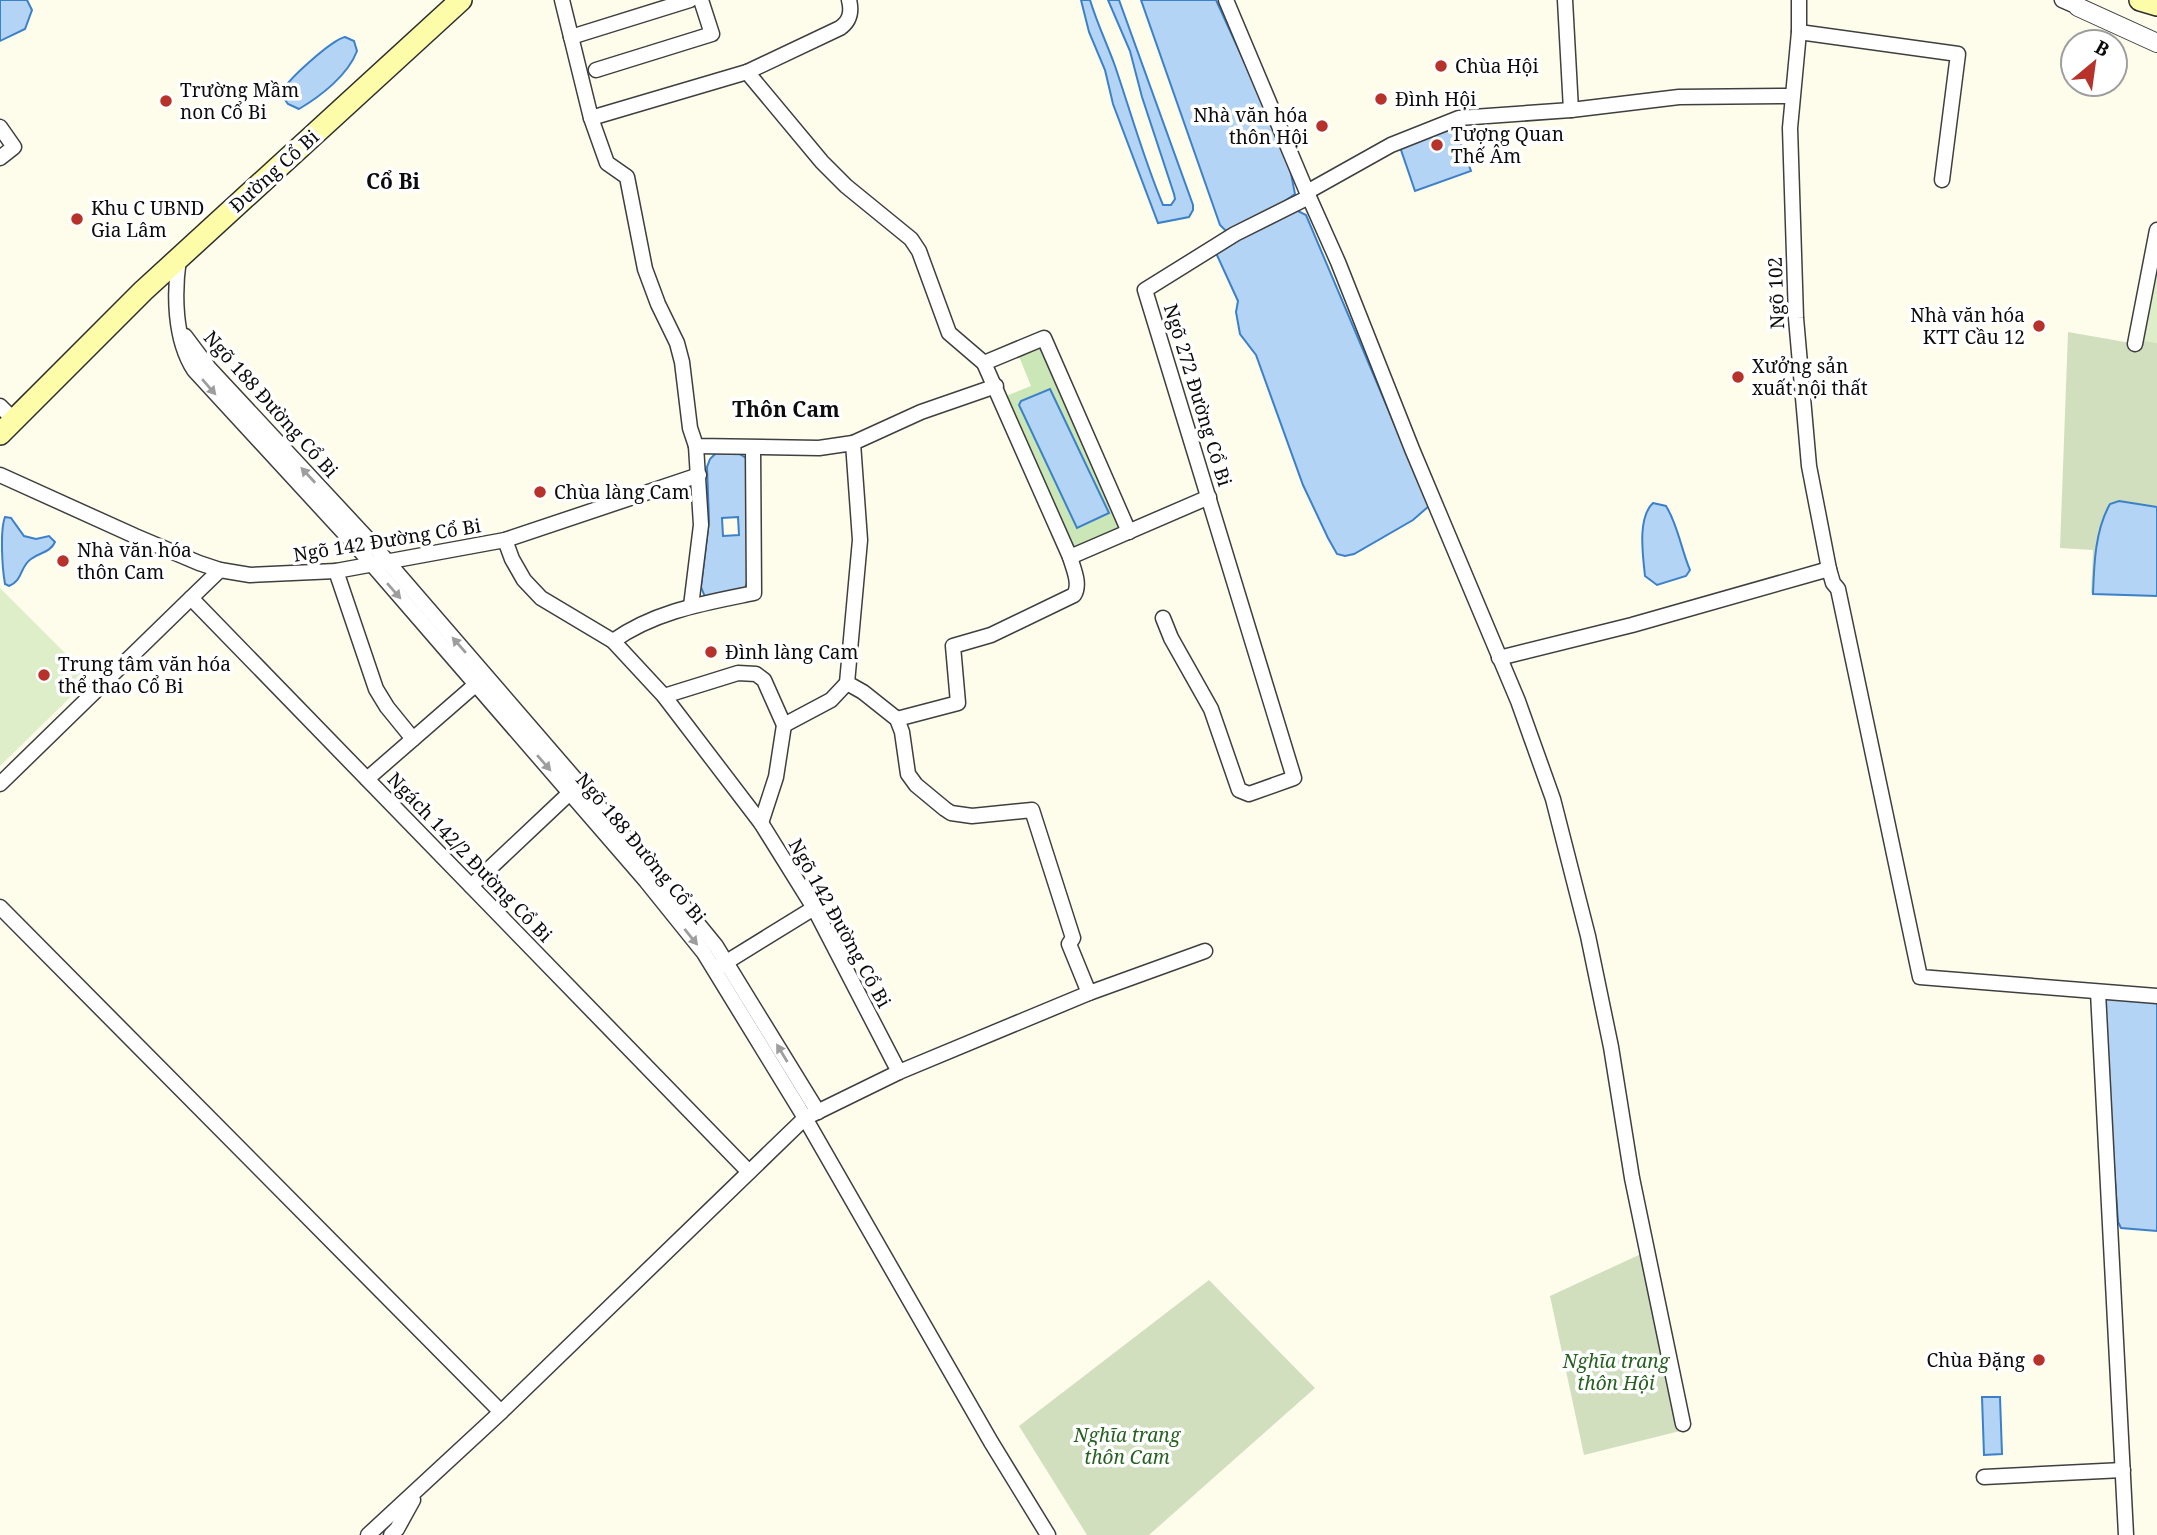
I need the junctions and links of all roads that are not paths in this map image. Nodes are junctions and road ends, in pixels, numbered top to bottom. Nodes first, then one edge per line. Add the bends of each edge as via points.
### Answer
1 (461, 0) edge
2 (562, 0) edge
3 (690, 0) edge
4 (701, 0) edge
5 (849, 0) edge
6 (1226, 0) edge
7 (1565, 0) edge
8 (1799, 0) edge
9 (2140, 0) edge
10 (2070, 4) edge
11 (2157, 5) edge
12 (1799, 32) junction
13 (571, 37) junction
14 (2157, 43) edge
15 (596, 70) dead end
16 (747, 72) junction
17 (1791, 96) junction
18 (1570, 110) junction
19 (591, 118) junction
20 (0, 127) edge
21 (0, 158) edge
22 (1942, 180) dead end
23 (1308, 195) junction
24 (2157, 230) edge
25 (178, 258) junction
26 (2134, 344) dead end
27 (984, 363) junction
28 (996, 386) junction
29 (5, 420) edge
30 (853, 443) junction
31 (696, 446) junction
32 (753, 448) junction
33 (0, 475) edge
34 (699, 475) junction
35 (1209, 497) junction
36 (1129, 532) junction
37 (505, 540) junction
38 (1070, 557) junction
39 (379, 564) junction
40 (220, 570) junction
41 (336, 571) junction
42 (1831, 576) junction
43 (191, 598) junction
44 (691, 606) junction
45 (1163, 618) dead end
46 (613, 641) junction
47 (1499, 657) junction
48 (480, 680) junction
49 (847, 683) junction
50 (664, 696) junction
51 (897, 719) junction
52 (784, 725) junction
53 (413, 739) junction
54 (367, 779) junction
55 (0, 784) edge
56 (574, 789) junction
57 (761, 823) junction
58 (471, 886) junction
59 (0, 907) edge
60 (814, 908) junction
61 (1205, 951) dead end
62 (721, 966) junction
63 (2098, 992) junction
64 (1089, 993) junction
65 (2157, 996) edge
66 (899, 1072) junction
67 (811, 1115) junction
68 (749, 1172) junction
69 (501, 1412) junction
70 (1683, 1424) dead end
71 (2123, 1470) junction
72 (1984, 1477) dead end
73 (423, 1484) junction
74 (368, 1535) edge
75 (391, 1535) edge
76 (1048, 1535) edge
77 (2126, 1535) edge

1 - 25 main road, Đường Cổ Bi
2 - 13 street
3 - 13 street
4 - 15 street via 712,34
5 - 16 street via 849,18 840,28
6 - 23 street
7 - 18 street
8 - 12 street, Ngõ 102
9 - 11 main road
10 - 14 street
12 - 17 street, Ngõ 102
12 - 22 street via 1958,54
13 - 19 street
16 - 19 street
16 - 27 street via 845,186 911,239 949,332
17 - 18 street via 1679,97
17 - 42 street, Ngõ 102 via 1801,391 1809,466
18 - 23 street via 1459,118 1391,145
19 - 31 street via 607,163 627,177 645,269 682,362
20 - 21 street via 13,147
23 - 35 street, Ngõ 272 Đường Cổ Bi via 1145,290
23 - 47 street
24 - 26 street
25 - 29 main road, Đường Cổ Bi
25 - 39 street, Ngõ 188 Đường Cổ Bi via 182,346 197,373
27 - 28 street
27 - 36 street via 1044,338
28 - 30 street via 921,412
28 - 38 street
30 - 32 street
30 - 49 street via 860,540
31 - 32 street
31 - 34 street
32 - 44 street via 754,593
33 - 40 street, Ngõ 142 Đường Cổ Bi
34 - 37 street
34 - 44 street via 701,525
35 - 36 street
35 - 45 street, Ngõ 272 Đường Cổ Bi via 1294,778 1247,795 1240,790 1211,709
36 - 38 street
37 - 39 street, Ngõ 142 Đường Cổ Bi
37 - 46 street, Ngõ 142 Đường Cổ Bi via 524,580 541,598
38 - 51 street via 1077,582 1074,595 991,635 953,646 958,703
39 - 41 street, Ngõ 142 Đường Cổ Bi
39 - 48 street, Ngõ 188 Đường Cổ Bi
40 - 41 street, Ngõ 142 Đường Cổ Bi via 267,575
40 - 43 street
41 - 53 street via 376,689
42 - 47 street
42 - 63 street, Ngõ 102 via 1838,589 1920,977
43 - 54 street, Ngách 142/2 Đường Cổ Bi
43 - 55 street
44 - 46 street via 645,621
46 - 50 street, Ngõ 142 Đường Cổ Bi
47 - 70 street via 1553,799 1588,936
48 - 53 street
48 - 56 street, Ngõ 188 Đường Cổ Bi
49 - 51 street
49 - 52 street via 831,700
50 - 52 street via 738,673 756,674 764,680
50 - 57 street, Ngõ 142 Đường Cổ Bi
51 - 64 street via 908,774 945,809 972,816 1032,810 1073,938 1069,944
52 - 57 street via 776,777
53 - 54 street
54 - 58 street, Ngách 142/2 Đường Cổ Bi
56 - 58 street
56 - 62 street, Ngõ 188 Đường Cổ Bi via 658,874
57 - 60 street, Ngõ 142 Đường Cổ Bi
58 - 68 street, Ngách 142/2 Đường Cổ Bi
59 - 69 street
60 - 62 street
60 - 66 street, Ngõ 142 Đường Cổ Bi
61 - 64 street
62 - 67 street, Ngõ 188 Đường Cổ Bi
63 - 65 street
63 - 71 street
64 - 66 street
66 - 67 street
67 - 68 street
67 - 76 street, Ngõ 188 Đường Cổ Bi via 991,1442
68 - 69 street
69 - 73 street
71 - 72 street
71 - 77 street
73 - 74 street
73 - 75 street

